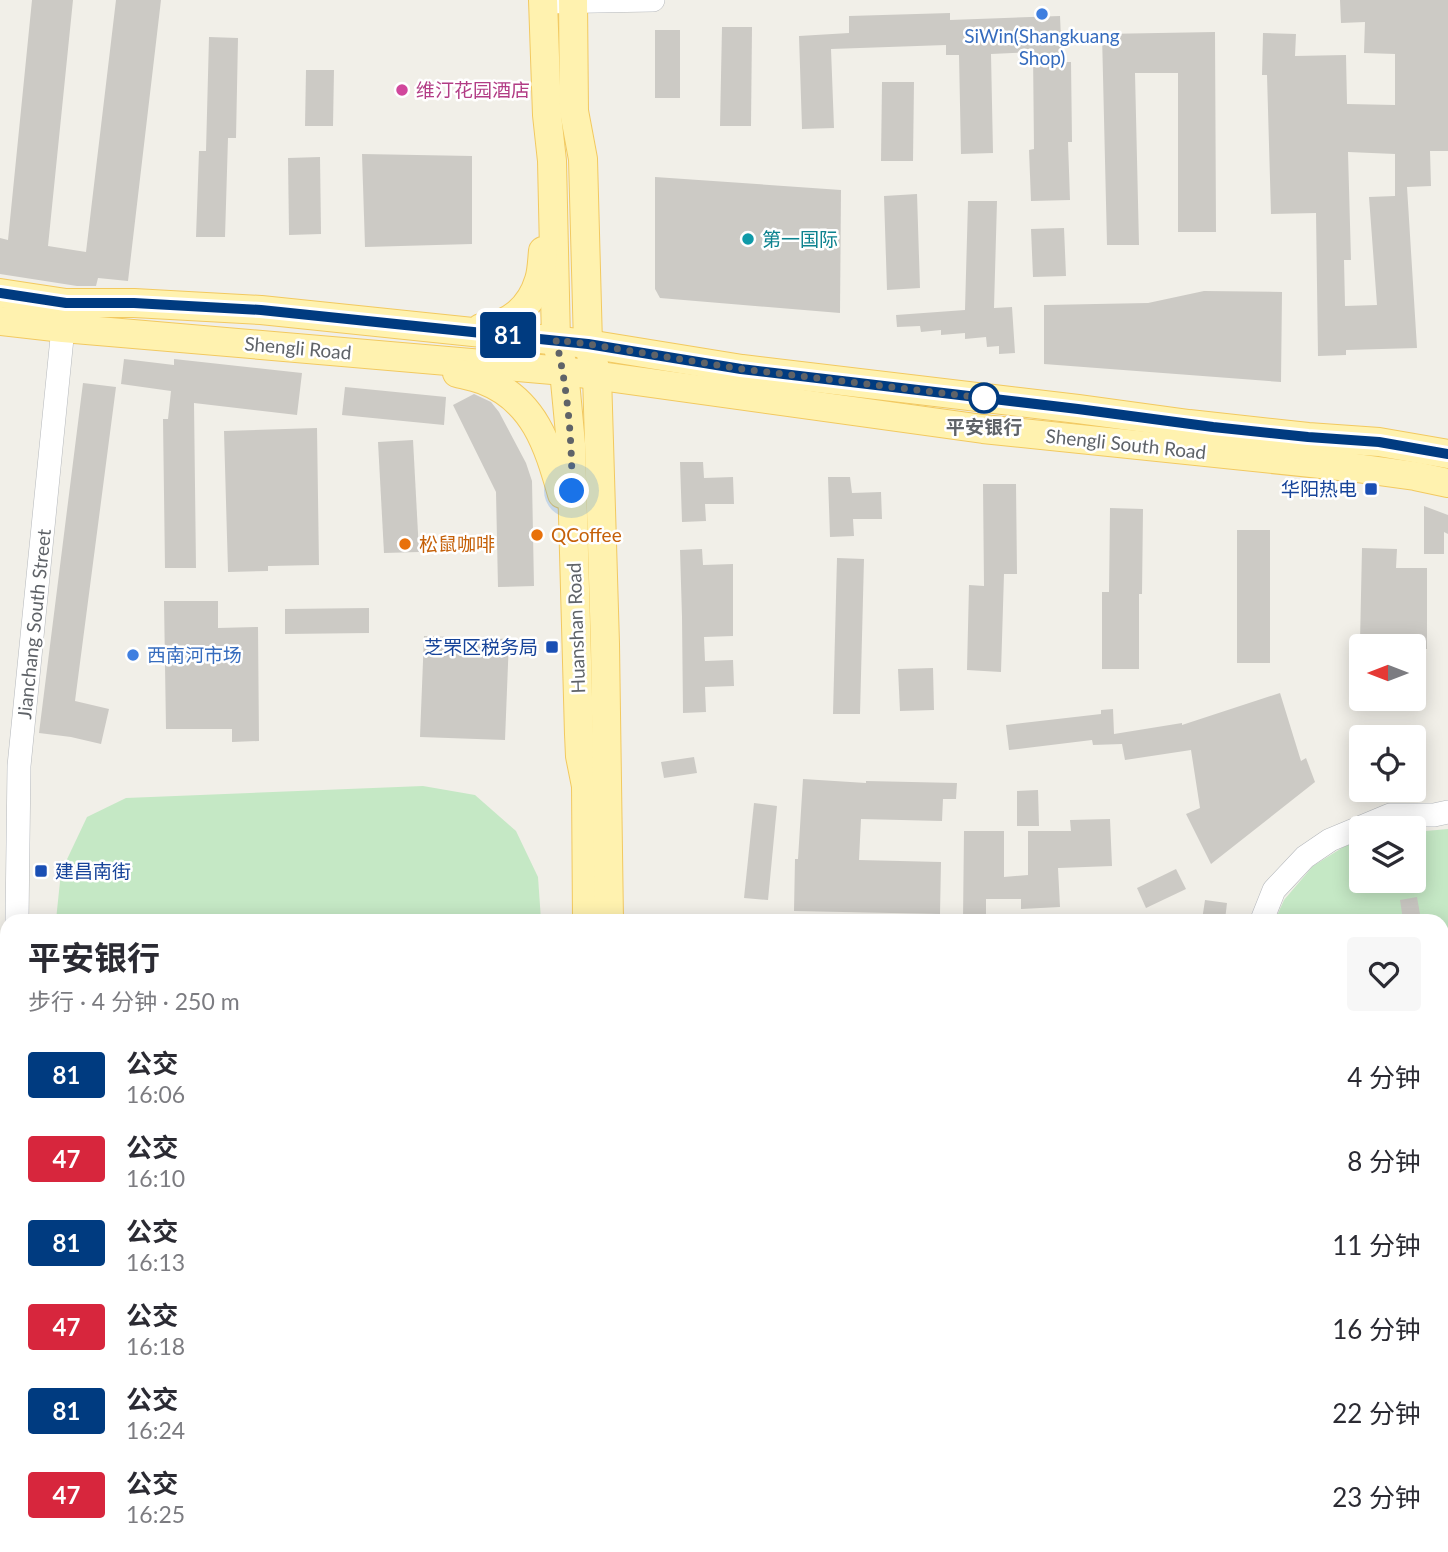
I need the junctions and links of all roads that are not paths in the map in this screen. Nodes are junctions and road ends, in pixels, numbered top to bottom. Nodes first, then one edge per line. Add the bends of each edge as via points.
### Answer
1 (653, 0) edge
2 (543, 1) edge
3 (573, 1) edge
4 (552, 179) junction
5 (0, 293) edge
6 (64, 315) junction
7 (0, 321) edge
8 (459, 330) junction
9 (556, 340) junction
10 (588, 344) junction
11 (404, 358) junction
12 (564, 372) junction
13 (597, 376) junction
14 (1448, 454) edge
15 (1448, 483) edge
16 (574, 562) junction
17 (607, 733) junction
18 (579, 734) junction
19 (10, 767) edge
20 (1448, 812) edge
21 (18, 914) edge
22 (587, 914) edge
23 (609, 914) edge
24 (1264, 914) edge

1 - 3 street
2 - 3 street
2 - 4 main road, Huanshan Road
3 - 10 main road, Huanshan Road via 574,111 583,159
4 - 8 main road via 539,279 529,301 505,323
4 - 9 main road, Huanshan Road
5 - 6 main road, Shengli Road
6 - 7 main road, Shengli Road
6 - 8 main road, Shengli Road via 134,303 261,310
6 - 11 main road, Shengli Road
6 - 19 street, Jianchang South Street
8 - 9 main road, Shengli Road
9 - 10 main road, Shengli South Road
9 - 12 main road, Huanshan Road
10 - 13 main road, Huanshan Road
10 - 14 main road, Shengli South Road via 741,369 1379,442
11 - 12 main road, Shengli Road
11 - 16 main road via 484,381 511,395 532,416 551,454
12 - 13 main road, Shengli Road
12 - 16 main road, Huanshan Road
13 - 15 main road, Shengli South Road via 983,429 1349,467
13 - 17 main road, Huanshan Road
16 - 18 main road, Huanshan Road
17 - 18 main road
17 - 23 main road, Huanshan Road
18 - 22 main road, Huanshan Road via 586,786
19 - 21 street, Jianchang South Street
20 - 24 street via 1390,815 1330,840 1274,890

